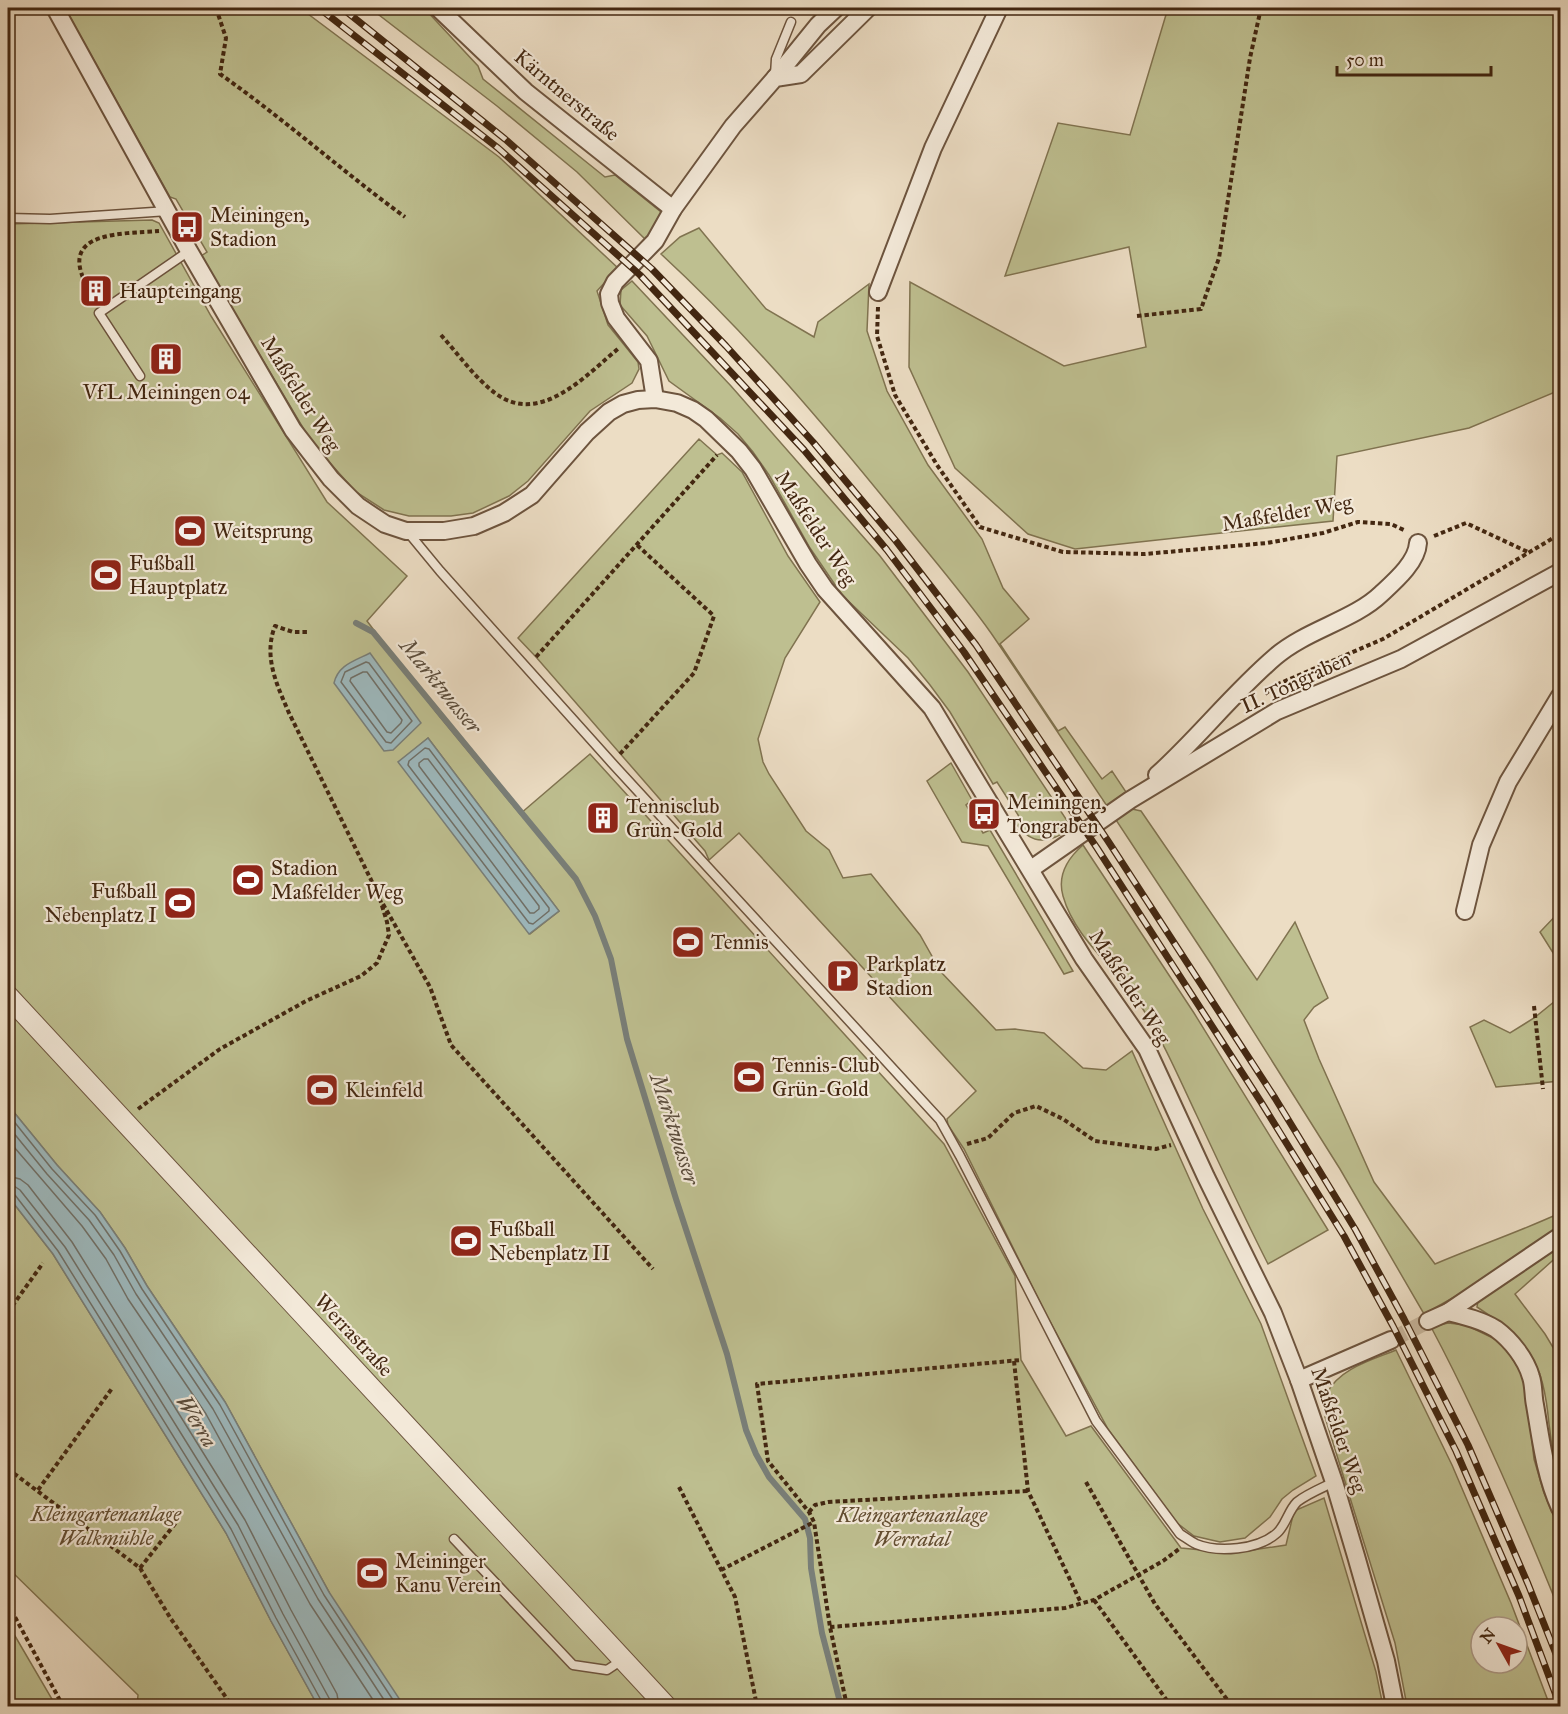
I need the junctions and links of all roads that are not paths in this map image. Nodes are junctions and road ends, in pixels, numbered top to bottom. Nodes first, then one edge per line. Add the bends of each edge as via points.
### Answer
1 (55, 8) edge
2 (438, 8) edge
3 (836, 8) edge
4 (868, 8) edge
5 (999, 8) edge
6 (791, 21) dead end
7 (775, 78) junction
8 (673, 209) junction
9 (168, 211) junction
10 (8, 218) edge
11 (189, 250) junction
12 (878, 292) road end
13 (140, 376) dead end
14 (655, 399) junction
15 (406, 531) junction
16 (1418, 543) road end
17 (1560, 572) edge
18 (1560, 696) edge
19 (1130, 800) junction
20 (1031, 869) junction
21 (1465, 910) dead end
22 (8, 996) edge
23 (1560, 1236) edge
24 (1448, 1312) junction
25 (1428, 1321) tunnel mouth
26 (1391, 1340) tunnel mouth
27 (1299, 1380) junction
28 (1334, 1482) junction
29 (1560, 1508) edge
30 (454, 1539) dead end
31 (622, 1660) junction
32 (666, 1707) edge
33 (1395, 1707) edge

1 - 9 street, Maßfelder Weg
2 - 8 street, Kärntnerstraße via 526,92
3 - 7 street
4 - 7 street via 801,74
5 - 12 street via 933,148
6 - 7 lane via 776,59
7 - 8 street via 733,126
8 - 14 street via 655,241 615,282 609,294 616,318 649,361
9 - 10 lane
9 - 11 street, Maßfelder Weg
11 - 13 lane via 99,313
11 - 15 street, Maßfelder Weg via 312,456 358,506 384,524
14 - 15 street, Maßfelder Weg via 638,399 609,412 532,495 504,513 464,528
14 - 20 street, Maßfelder Weg via 693,410 739,451 825,589 932,708
15 - 28 lane via 612,763 940,1120 1096,1421 1180,1534 1195,1544 1213,1548 1249,1546 1278,1532 1299,1501
16 - 19 street via 1418,552 1374,601 1310,633 1275,656 1186,749
17 - 19 street, II. Tongraben via 1401,660 1277,711
18 - 21 street via 1508,782 1481,845
19 - 20 street, II. Tongraben
20 - 27 street, Maßfelder Weg via 1084,959 1147,1049 1273,1313
22 - 31 street, Werrastraße
23 - 24 street
24 - 25 street
24 - 29 street via 1495,1329 1514,1346 1525,1364 1532,1377 1545,1465
26 - 27 street
27 - 28 street, Maßfelder Weg
28 - 33 street, Maßfelder Weg via 1386,1661
30 - 31 lane via 573,1665 607,1670
31 - 32 street, Werrastraße

